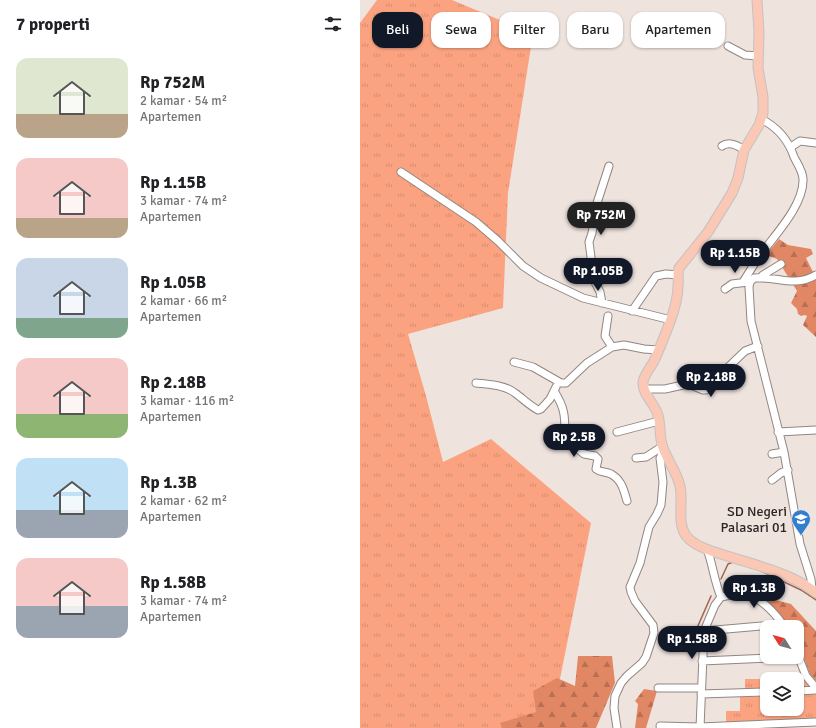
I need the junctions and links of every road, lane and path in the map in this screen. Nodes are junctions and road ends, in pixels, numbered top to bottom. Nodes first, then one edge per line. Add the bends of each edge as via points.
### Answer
1 (758, 0) edge
2 (728, 46) dead end
3 (758, 56) junction
4 (761, 119) junction
5 (816, 143) edge
6 (722, 146) dead end
7 (791, 147) junction
8 (744, 150) junction
9 (609, 166) dead end
10 (401, 172) dead end
11 (781, 264) dead end
12 (816, 275) edge
13 (678, 276) junction
14 (760, 278) junction
15 (747, 282) junction
16 (725, 289) dead end
17 (602, 303) junction
18 (632, 311) junction
19 (608, 316) dead end
20 (671, 320) junction
21 (758, 346) junction
22 (612, 347) junction
23 (658, 350) junction
24 (514, 362) dead end
25 (560, 382) junction
26 (476, 383) dead end
27 (644, 388) junction
28 (554, 391) junction
29 (659, 421) junction
30 (816, 430) edge
31 (617, 432) dead end
32 (778, 432) junction
33 (663, 448) junction
34 (784, 452) junction
35 (772, 454) dead end
36 (636, 458) dead end
37 (788, 470) junction
38 (772, 480) dead end
39 (627, 501) dead end
40 (707, 549) junction
41 (814, 591) edge
42 (721, 597) junction
43 (779, 620) edge
44 (760, 628) edge
45 (704, 631) junction
46 (760, 658) edge
47 (702, 661) junction
48 (801, 664) edge
49 (658, 688) dead end
50 (816, 689) edge
51 (804, 690) edge
52 (701, 691) junction
53 (760, 692) edge
54 (816, 722) edge
55 (660, 726) dead end
56 (700, 727) edge
57 (617, 728) edge

1 - 3 main road
2 - 3 street via 745,55
3 - 4 main road via 763,97
4 - 7 street via 773,126
4 - 8 main road
5 - 7 street via 800,141
6 - 8 street via 730,144
7 - 15 street via 803,178 802,192 788,217 758,258
8 - 13 main road via 732,193 708,232 679,268
9 - 17 street via 597,203 589,242 590,272 600,292
10 - 17 street via 476,222 534,274 583,298
11 - 14 street
12 - 14 street via 796,282
13 - 18 street via 656,276
13 - 20 main road via 678,292
14 - 15 street
15 - 16 street via 732,284
15 - 21 street via 751,321
17 - 18 street
18 - 20 street
19 - 22 street via 605,336
20 - 23 main road
21 - 27 street via 745,351 706,390 691,385 665,389
21 - 32 street
22 - 23 street via 624,344
22 - 25 street via 587,363 566,383
23 - 27 main road via 643,382
24 - 25 street via 533,367
25 - 28 street
26 - 28 street via 507,388 538,410
27 - 29 main road via 654,405
28 - 39 street via 565,414 566,439 584,454 598,459 596,469 610,474 622,484
29 - 31 street
29 - 33 main road
30 - 32 street
32 - 34 street
33 - 36 street via 646,458
33 - 40 main road via 680,487 683,530 689,538
33 - 57 street via 660,458 663,482 661,505 648,531 640,563 630,587 635,601 653,625 654,633 646,657 621,683 615,696
34 - 35 street
34 - 37 street
37 - 38 street
37 - 41 street via 800,544
40 - 41 main road via 803,583
40 - 42 street
42 - 43 street via 741,594 753,597 766,605
42 - 45 street
44 - 45 street
45 - 47 street
46 - 47 street
47 - 52 street
48 - 50 street
49 - 52 street
50 - 51 street
52 - 53 street
52 - 56 street
54 - 56 street
55 - 56 street

